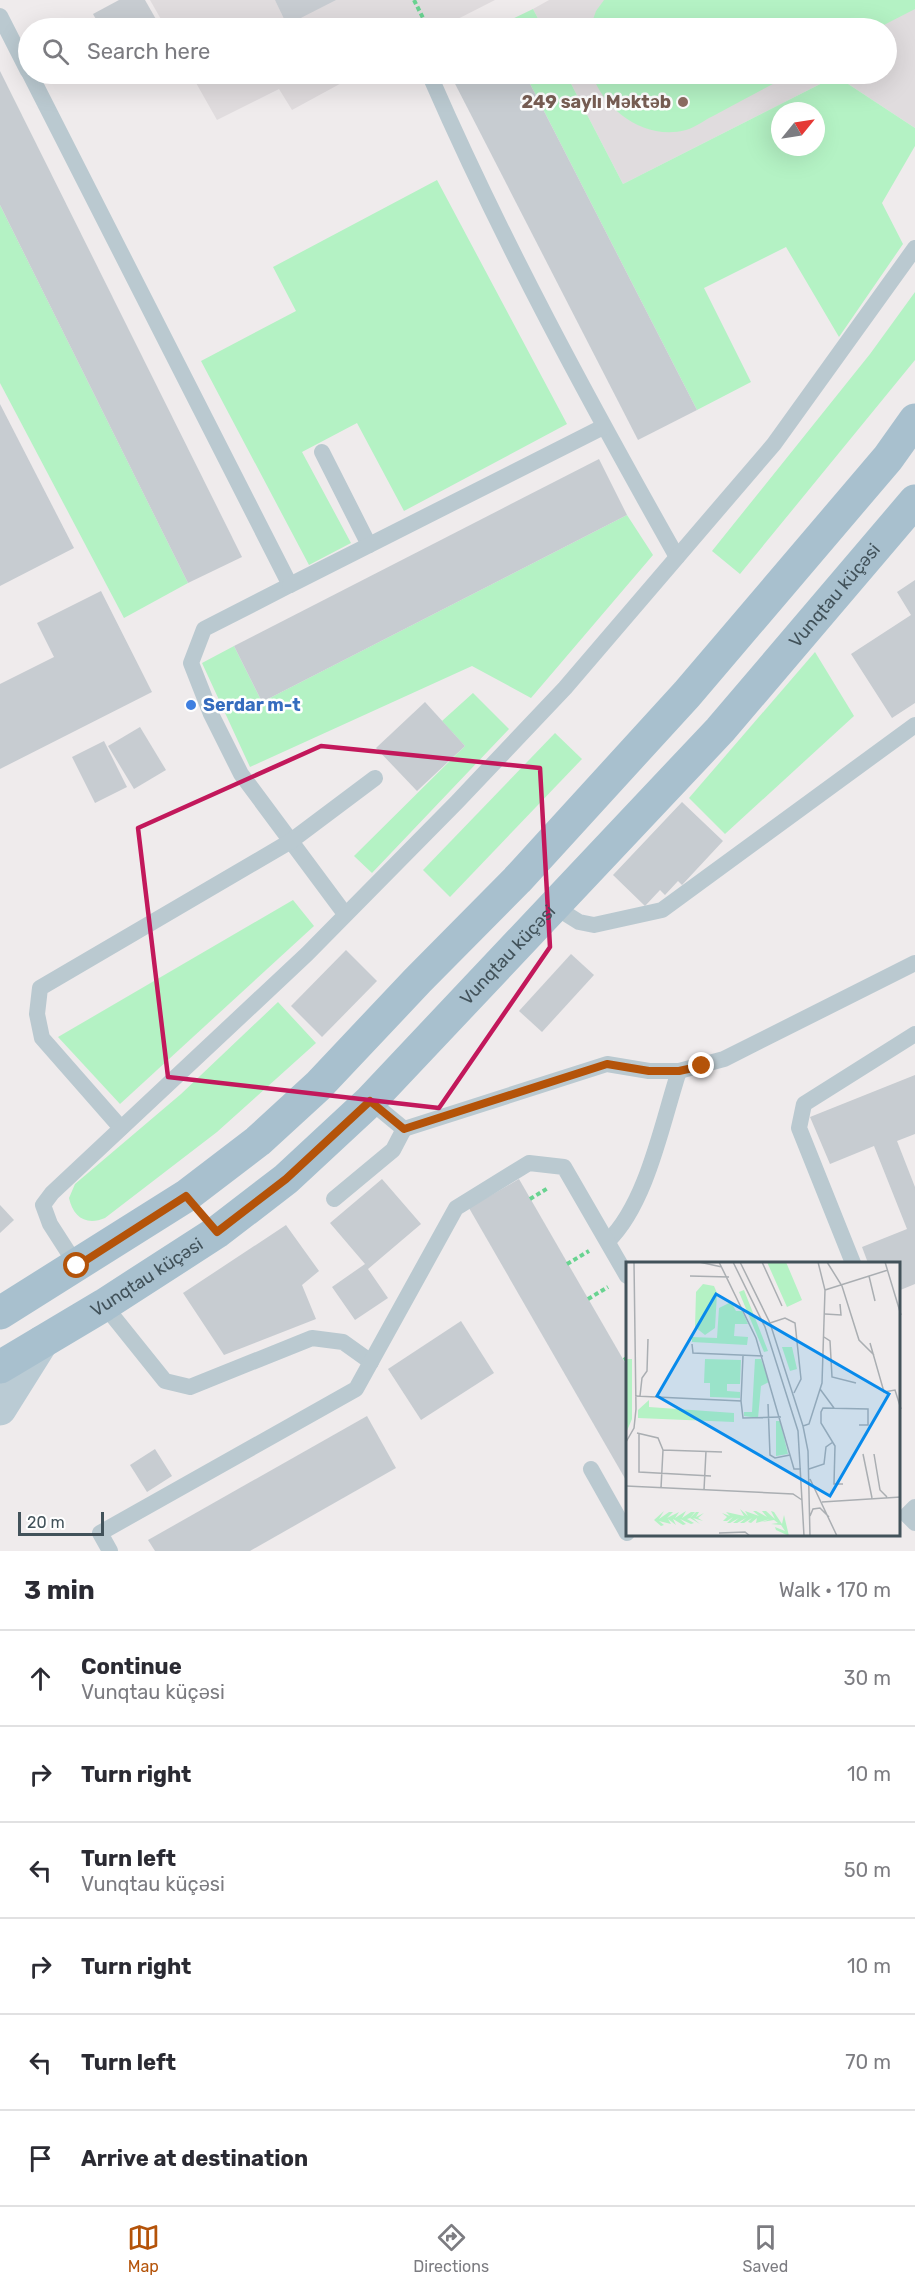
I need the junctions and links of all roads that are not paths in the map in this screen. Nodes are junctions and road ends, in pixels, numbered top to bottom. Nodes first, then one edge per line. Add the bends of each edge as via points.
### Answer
1 (0, 16) edge
2 (18, 51) edge
3 (35, 84) edge
4 (434, 84) edge
5 (915, 248) edge
6 (915, 420) edge
7 (603, 427) junction
8 (322, 452) dead end
9 (915, 501) edge
10 (369, 545) junction
11 (677, 557) junction
12 (290, 585) junction
13 (915, 724) edge
14 (375, 778) dead end
15 (291, 841) junction
16 (555, 907) junction
17 (345, 914) junction
18 (915, 963) edge
19 (915, 1034) edge
20 (679, 1071) junction
21 (370, 1101) junction
22 (121, 1128) junction
23 (404, 1129) junction
24 (186, 1196) junction
25 (334, 1199) dead end
26 (217, 1232) junction
27 (608, 1241) junction
28 (853, 1262) edge
29 (77, 1266) junction
30 (626, 1274) edge
31 (104, 1305) junction
32 (2, 1310) edge
33 (42, 1342) junction
34 (371, 1362) junction
35 (0, 1367) edge
36 (0, 1409) edge
37 (591, 1470) dead end
38 (915, 1507) edge
39 (915, 1523) edge
40 (626, 1531) edge
41 (110, 1551) edge

1 - 2 lane
3 - 12 lane
4 - 7 lane via 488,204
5 - 11 lane via 774,444
6 - 24 main road via 888,459 687,694 516,880 318,1086 258,1141
7 - 10 lane
7 - 11 lane
8 - 10 lane
9 - 16 main road, Vunqtau küçəsi via 720,730
10 - 12 lane
11 - 17 lane via 565,688
12 - 15 lane via 204,629 191,663 241,774
13 - 16 lane via 662,910 594,925
14 - 15 lane
15 - 17 lane
15 - 22 lane via 40,988 37,1014 42,1038
16 - 21 main road, Vunqtau küçəsi
17 - 22 lane
18 - 20 lane via 724,1059
19 - 28 lane via 804,1104 799,1128
20 - 23 lane via 607,1064
20 - 27 lane via 635,1204 622,1227
21 - 23 lane
21 - 26 main road, Vunqtau küçəsi via 286,1179
22 - 29 lane via 43,1205 50,1224
23 - 25 lane via 393,1150
24 - 26 main road
24 - 29 main road
26 - 31 main road, Vunqtau küçəsi
27 - 30 lane
27 - 34 lane via 564,1167 529,1163 456,1208
29 - 32 main road
31 - 33 main road, Vunqtau küçəsi
31 - 34 lane via 165,1381 190,1387 312,1338 343,1342
33 - 35 main road, Vunqtau küçəsi
33 - 36 street
34 - 41 lane via 356,1389 100,1533
37 - 40 lane
38 - 39 lane via 907,1515

